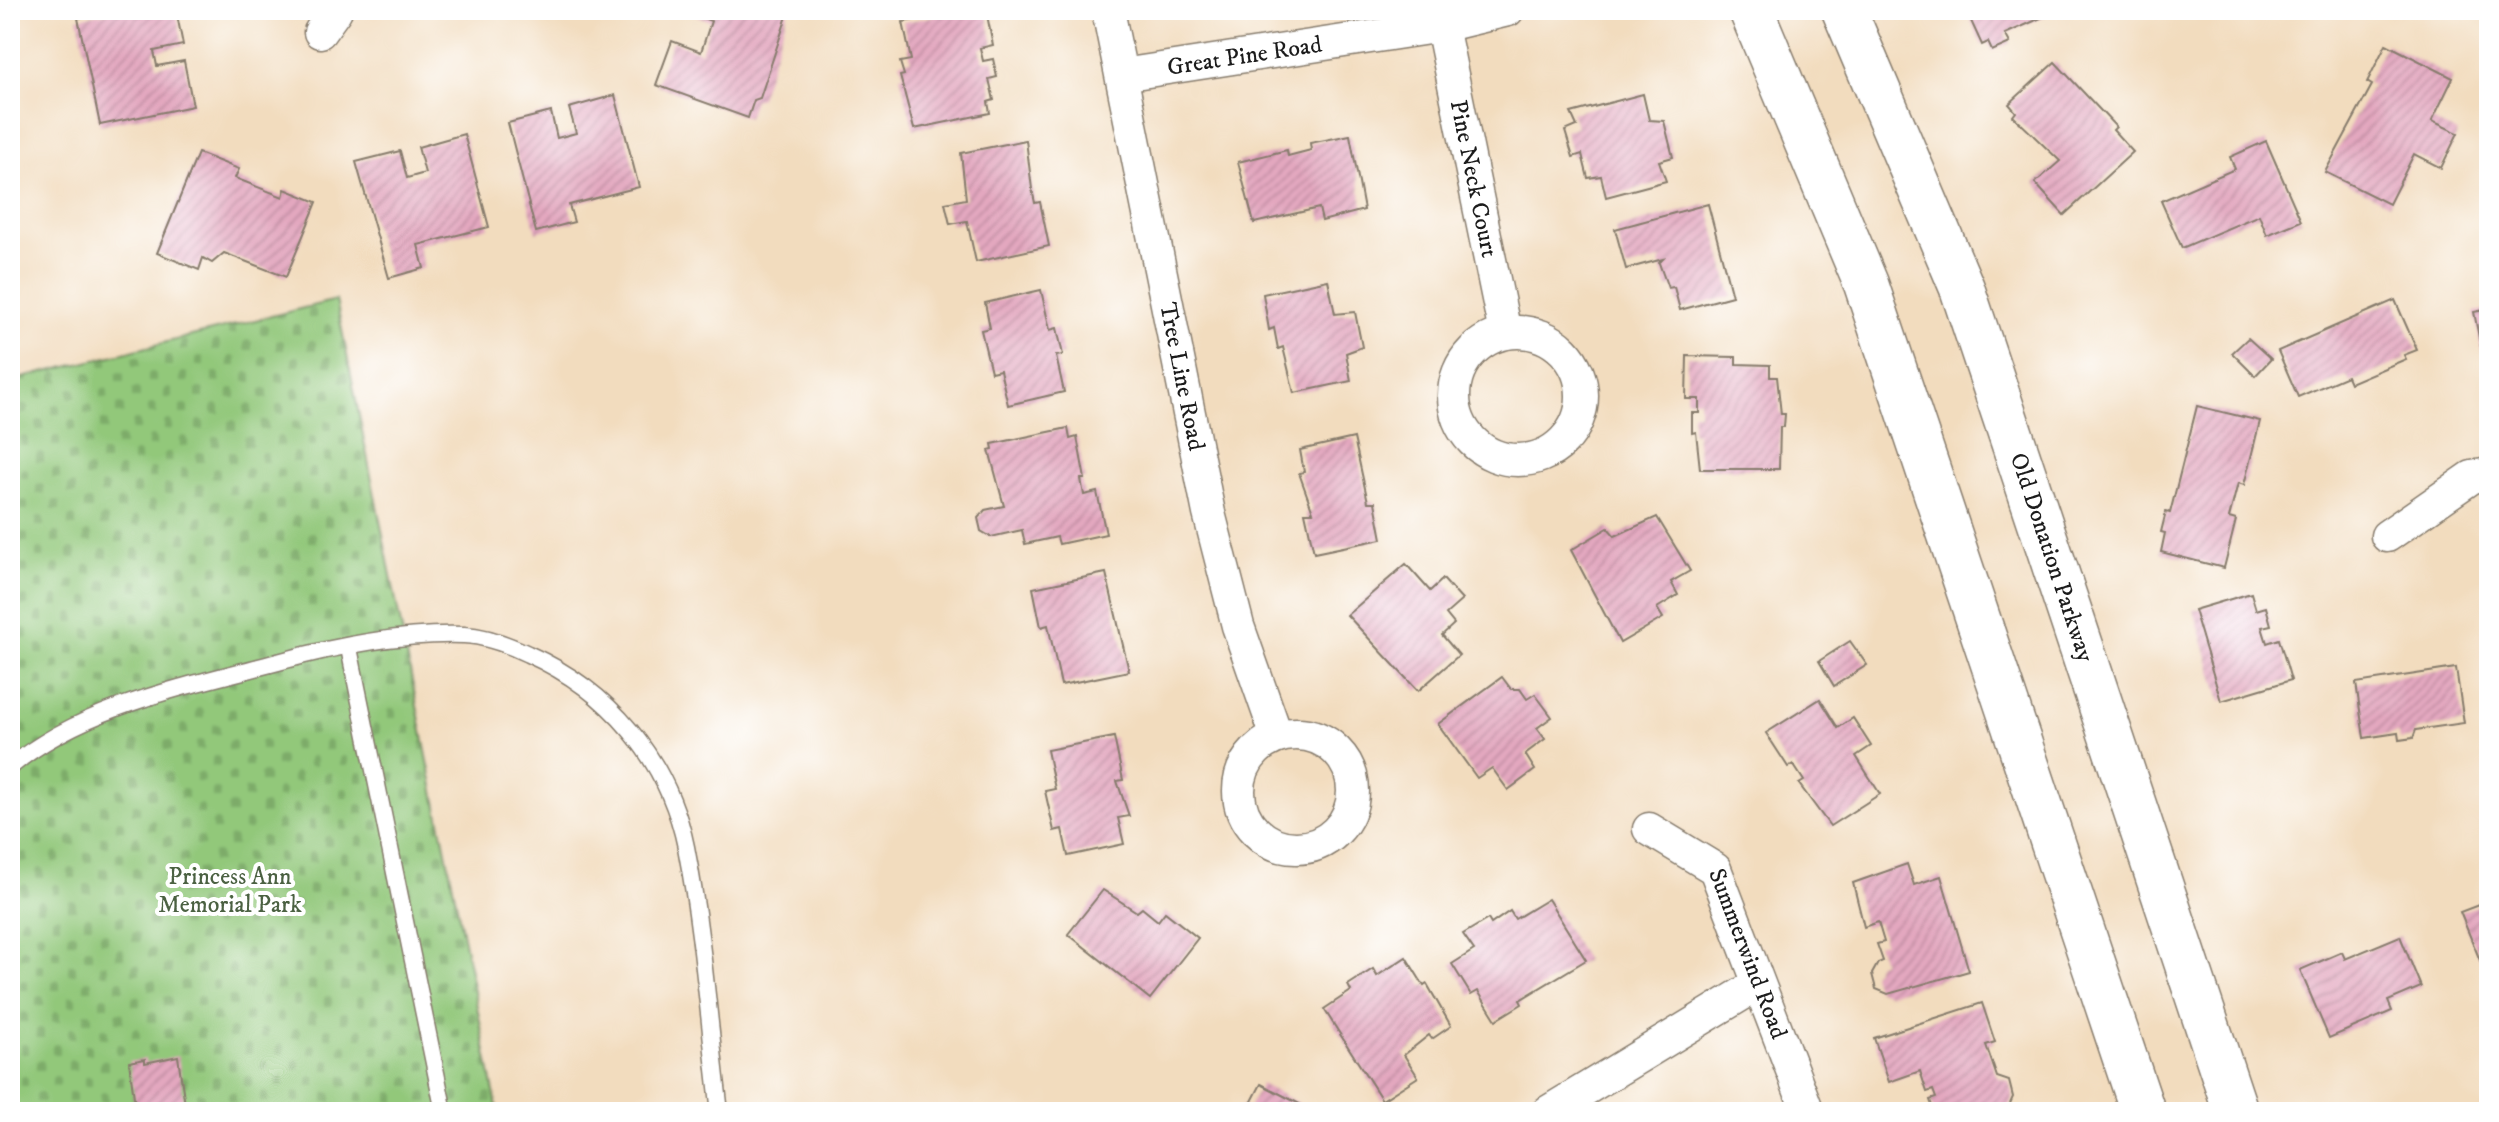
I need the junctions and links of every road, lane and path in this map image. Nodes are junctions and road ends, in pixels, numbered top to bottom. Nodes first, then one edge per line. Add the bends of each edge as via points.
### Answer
1 (1108, 10) edge
2 (1508, 10) edge
3 (1751, 10) edge
4 (1844, 10) edge
5 (1442, 26) junction
6 (1122, 75) junction
7 (1505, 333) dead end
8 (2489, 474) edge
9 (2387, 536) dead end
10 (349, 648) junction
11 (1277, 737) dead end
12 (10, 767) edge
13 (1649, 829) dead end
14 (1757, 985) junction
15 (444, 1112) edge
16 (720, 1112) edge
17 (1548, 1112) edge
18 (1808, 1112) edge
19 (2143, 1112) edge
20 (2236, 1112) edge

1 - 6 street, Tree Line Road
2 - 5 street, Great Pine Road
3 - 19 street via 1866,284
4 - 20 street, Old Donation Parkway via 1962,288
5 - 6 street, Great Pine Road
5 - 7 street, Pine Neck Court
6 - 11 street, Tree Line Road via 1209,513 1238,626
8 - 9 street via 2472,477
10 - 12 lane via 162,693 37,745
10 - 15 lane
10 - 16 lane via 466,635 505,644 560,668 608,704 647,749 668,790 686,846
13 - 14 street, Summerwind Road via 1715,869
14 - 17 street
14 - 18 street, Summerwind Road

